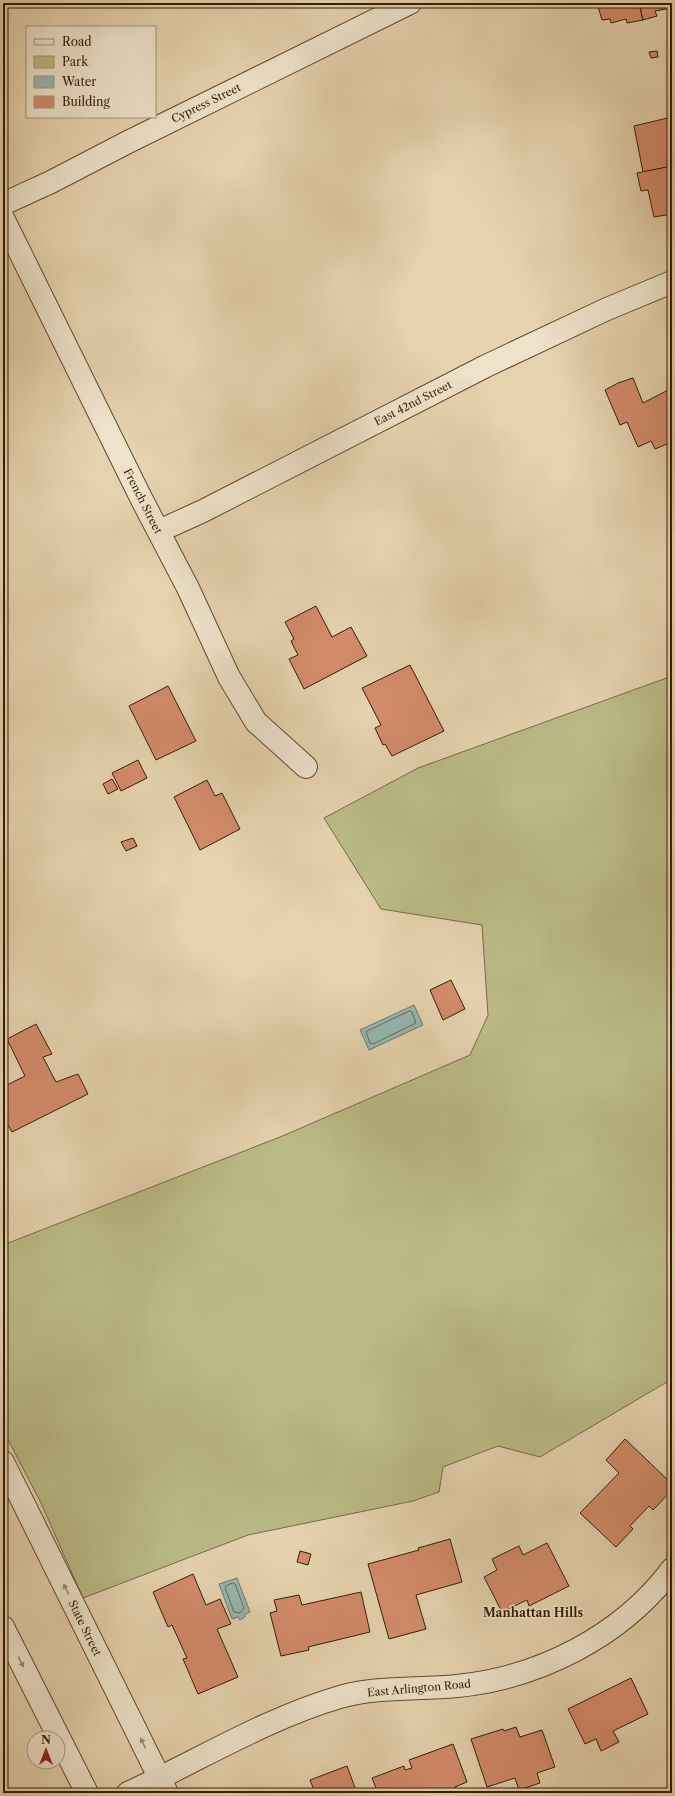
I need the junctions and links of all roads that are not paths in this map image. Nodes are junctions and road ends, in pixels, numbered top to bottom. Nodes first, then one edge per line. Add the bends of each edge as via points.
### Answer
1 (410, 3) edge
2 (3, 204) edge
3 (3, 218) edge
4 (672, 282) edge
5 (158, 531) junction
6 (306, 767) dead end
7 (3, 1462) edge
8 (672, 1569) edge
9 (3, 1627) edge
10 (164, 1786) edge
11 (87, 1793) edge
12 (128, 1793) edge

1 - 2 street, Cypress Street
3 - 5 street, French Street
4 - 5 street, East 42nd Street via 607,309 486,366 203,511
5 - 6 street, French Street via 188,588 229,678 256,722
10 -> 7 street, State Street
8 - 10 street, East Arlington Road via 656,1591 629,1616 564,1656 527,1671 489,1681 457,1686 380,1689 342,1696 305,1708 270,1723
9 -> 11 street
10 - 12 street, East Arlington Road

